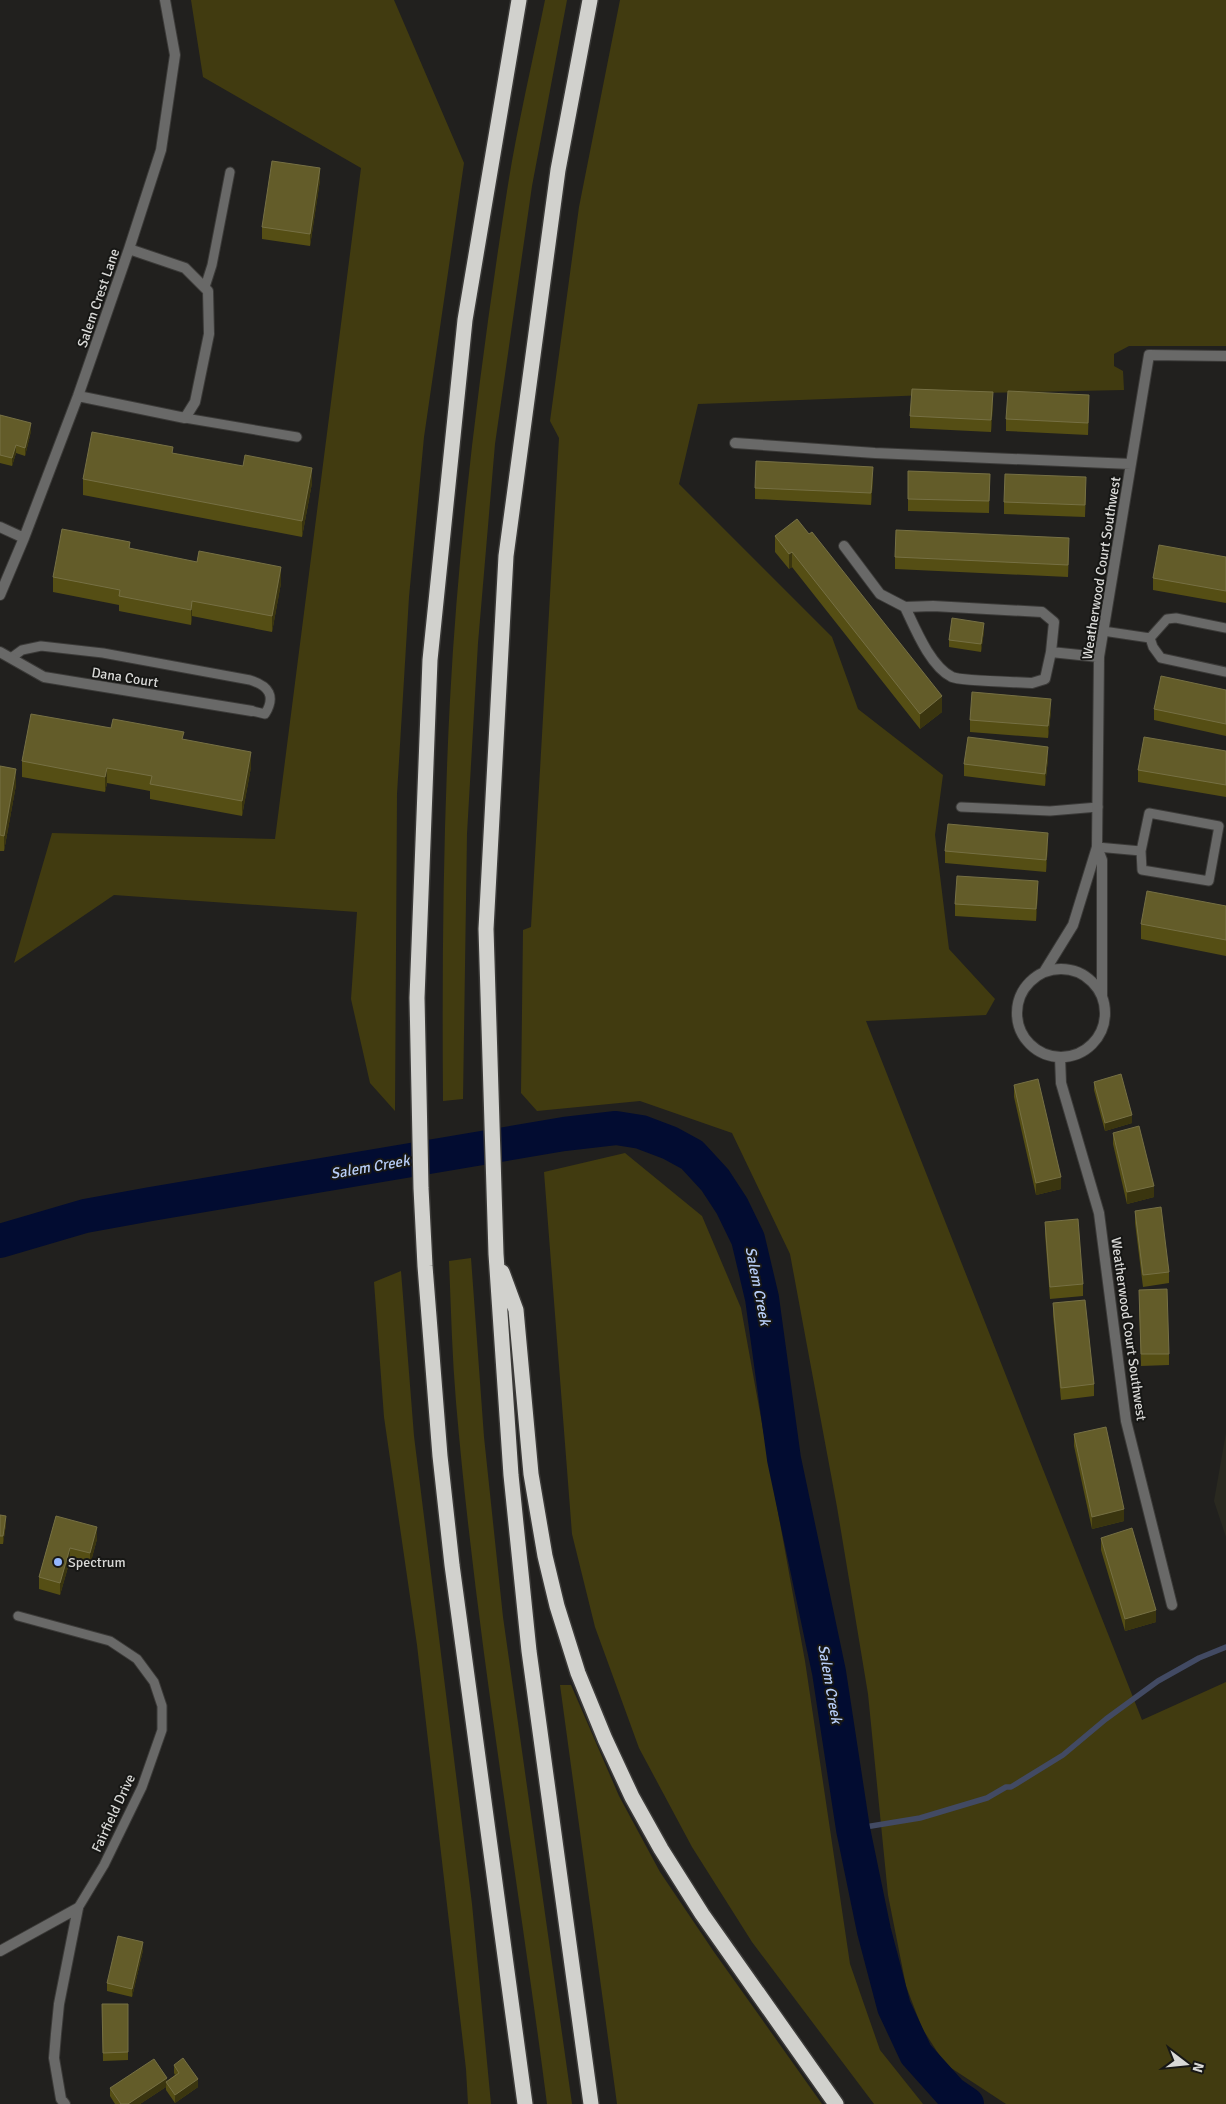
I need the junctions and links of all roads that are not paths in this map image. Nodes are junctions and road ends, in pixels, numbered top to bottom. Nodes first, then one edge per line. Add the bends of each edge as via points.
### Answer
1 (165, 0) edge
2 (519, 0) edge
3 (590, 0) edge
4 (230, 172) dead end
5 (130, 249) junction
6 (204, 287) junction
7 (1226, 356) edge
8 (78, 396) junction
9 (185, 418) junction
10 (297, 437) dead end
11 (735, 443) dead end
12 (1131, 464) junction
13 (0, 527) edge
14 (24, 538) junction
15 (844, 546) dead end
16 (0, 595) edge
17 (905, 607) junction
18 (1226, 628) edge
19 (1103, 631) junction
20 (1150, 638) junction
21 (0, 652) edge
22 (1051, 652) junction
23 (1099, 657) junction
24 (11, 658) junction
25 (1226, 672) edge
26 (252, 711) joint
27 (1098, 806) junction
28 (961, 808) dead end
29 (1097, 847) junction
30 (1142, 851) junction
31 (1044, 972) junction
32 (1102, 996) junction
33 (1060, 1057) junction
34 (496, 1254) junction
35 (1172, 1605) dead end
36 (18, 1616) dead end
37 (78, 1908) junction
38 (0, 1951) edge
39 (65, 2104) edge
40 (525, 2104) edge
41 (590, 2104) edge
42 (836, 2104) edge

1 - 5 street, Salem Crest Lane via 175,55 161,150
2 - 40 highway via 465,320 430,660 418,998 425,1266 440,1456
3 - 34 highway via 558,170 506,556 486,929
4 - 6 lane via 212,265
5 - 6 street via 185,268
5 - 8 street, Salem Crest Lane
6 - 9 street via 208,290 209,334 195,402
7 - 12 street, Weatherwood Court Southwest via 1149,355
8 - 9 street
8 - 14 street, Salem Crest Lane
9 - 10 lane
11 - 12 street
12 - 19 street, Weatherwood Court Southwest
13 - 14 street
14 - 16 street, Salem Crest Lane
15 - 17 street via 880,594
17 - 22 street via 1042,612 1054,622
17 - 22 street via 918,636 938,666 952,678 1032,683 1045,679
18 - 20 lane via 1167,619
19 - 20 lane
19 - 23 street, Weatherwood Court Southwest
20 - 25 lane via 1161,658
21 - 24 street, Dana Court
22 - 23 street
23 - 27 street, Weatherwood Court Southwest
24 - 26 street, Dana Court via 44,677
24 - 26 lane via 22,650 42,646 103,653 250,680 264,684 270,693 270,706 265,714
27 - 28 lane via 1050,811
27 - 29 street, Weatherwood Court Southwest
29 - 30 lane
29 - 31 street, Weatherwood Court Southwest via 1073,925
29 - 32 street, Weatherwood Court Southwest via 1102,860
30 - 30 lane via 1149,814 1219,826 1209,881 1142,870
31 - 32 street via 1058,968 1072,970 1095,984
31 - 33 street, Weatherwood Court Southwest via 1031,979 1022,991 1017,1021 1022,1035 1032,1047
32 - 33 street, Weatherwood Court Southwest via 1105,1010 1097,1038 1074,1055
33 - 35 street, Weatherwood Court Southwest via 1061,1083 1099,1213 1126,1421
34 - 41 highway via 511,1474 528,1642
34 - 42 highway via 516,1310 531,1474 545,1556 578,1673 632,1797 661,1849 702,1914
36 - 37 lane, Fairfield Drive via 110,1641 137,1659 154,1682 162,1706 162,1730 142,1787 104,1865
37 - 38 street
37 - 39 street, Fairfield Drive via 59,2004 54,2058

